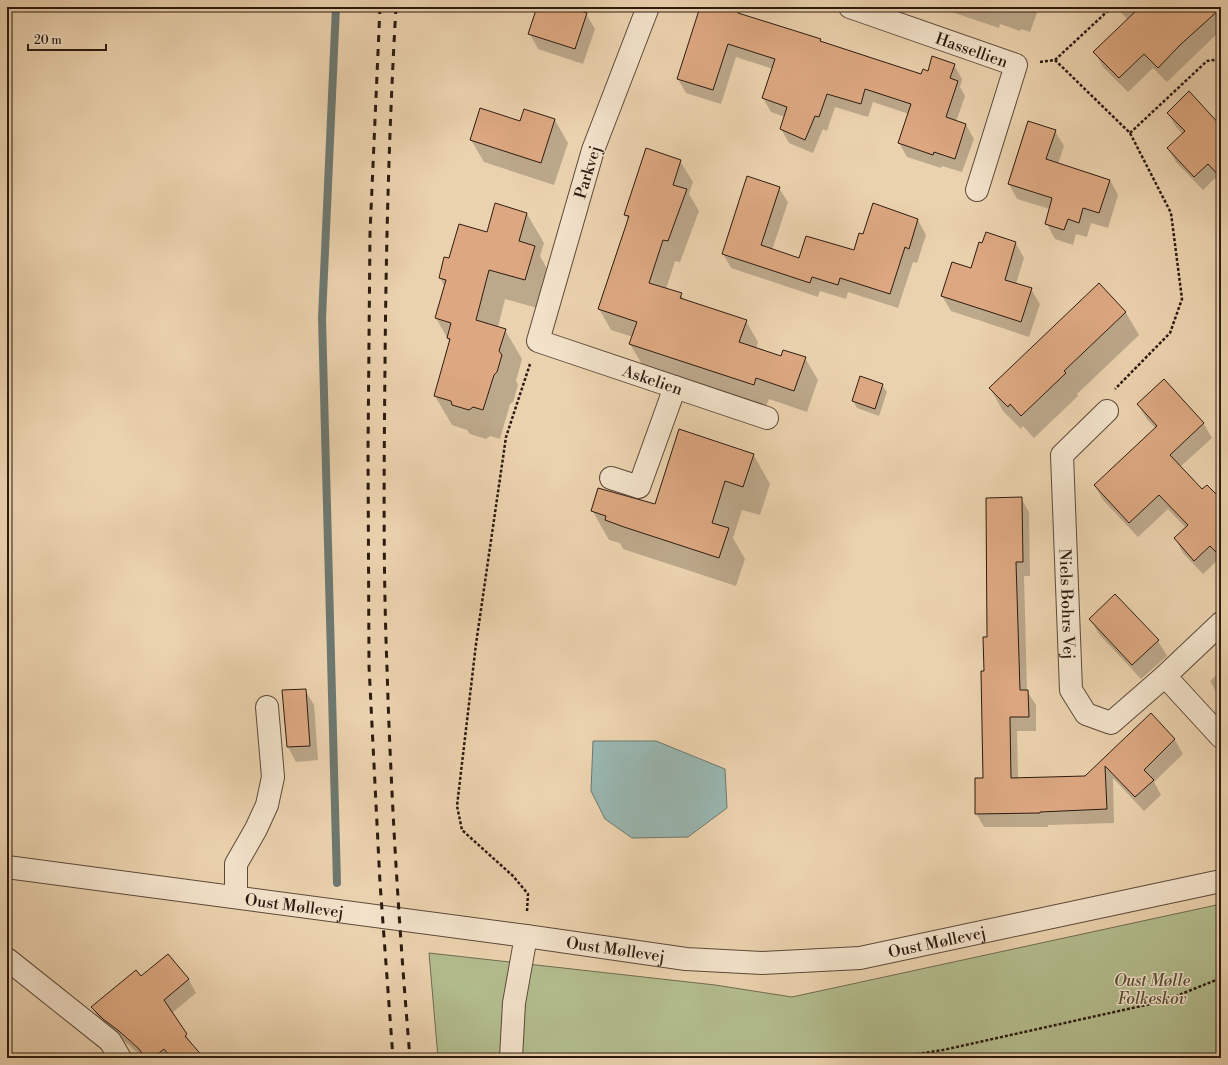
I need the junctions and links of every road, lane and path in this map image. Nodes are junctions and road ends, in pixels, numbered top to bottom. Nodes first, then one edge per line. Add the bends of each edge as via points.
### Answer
1 (648, 7) edge
2 (850, 7) edge
3 (1112, 7) edge
4 (1221, 59) edge
5 (1055, 60) junction
6 (1016, 65) junction
7 (1130, 133) junction
8 (977, 190) dead end
9 (538, 341) junction
10 (675, 386) junction
11 (1107, 410) joint
12 (767, 418) dead end
13 (612, 478) dead end
14 (1221, 623) edge
15 (1165, 676) junction
16 (268, 707) dead end
17 (1221, 737) edge
18 (7, 867) edge
19 (1221, 881) edge
20 (236, 897) junction
21 (526, 936) junction
22 (7, 959) edge
23 (1221, 978) edge
24 (120, 1058) edge
25 (511, 1058) edge
26 (892, 1058) edge

1 - 9 street, Parkvej via 593,150
2 - 6 street, Hassellien
3 - 5 path
4 - 7 path via 1207,61
5 - 6 path
5 - 7 path
6 - 8 street, Hassellien
7 - 11 path via 1171,213 1182,300 1170,333 1110,394
9 - 10 street, Askelien
9 - 21 path via 506,437 476,644 457,806 462,830 513,876 528,894
10 - 12 street, Askelien
10 - 13 street via 640,487
11 - 15 street, Niels Bohrs Vej via 1062,455 1071,690 1086,714 1111,723
14 - 15 street, Niels Bohrs Vej
15 - 17 street
16 - 20 street via 273,778 267,805 236,864
18 - 20 street, Oust Møllevej
19 - 21 street, Oust Møllevej via 860,958 762,963 686,959
20 - 21 street, Oust Møllevej
21 - 25 street via 514,1003
22 - 24 street via 110,1041
23 - 26 path via 1164,1001 943,1050

